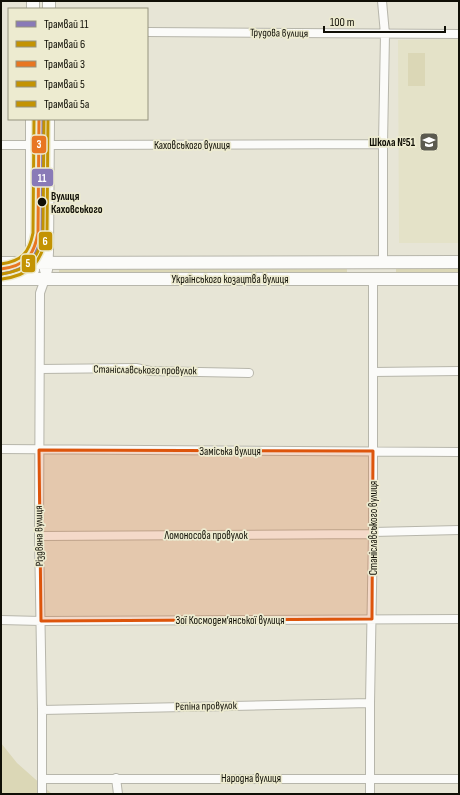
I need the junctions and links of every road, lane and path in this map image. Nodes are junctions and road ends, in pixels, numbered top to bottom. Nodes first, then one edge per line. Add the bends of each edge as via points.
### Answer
1 (382, 1) edge
2 (148, 32) edge
3 (385, 34) junction
4 (459, 34) edge
5 (32, 120) edge
6 (48, 120) edge
7 (383, 144) junction
8 (1, 145) edge
9 (32, 145) junction
10 (48, 145) junction
11 (378, 262) junction
12 (459, 262) edge
13 (1, 263) edge
14 (32, 263) junction
15 (47, 263) junction
16 (1, 279) edge
17 (39, 279) junction
18 (378, 279) junction
19 (459, 279) edge
20 (40, 368) junction
21 (459, 371) edge
22 (373, 372) junction
23 (250, 373) dead end
24 (1, 449) edge
25 (39, 450) junction
26 (373, 451) junction
27 (459, 452) edge
28 (459, 530) edge
29 (373, 533) junction
30 (39, 536) junction
31 (372, 619) junction
32 (459, 619) edge
33 (1, 620) edge
34 (41, 621) junction
35 (370, 703) junction
36 (42, 710) junction
37 (116, 778) junction
38 (370, 778) junction
39 (459, 778) edge
40 (42, 779) junction
41 (42, 794) edge
42 (118, 794) edge
43 (370, 794) edge

1 - 3 street, Станіславського вулиця
2 - 3 street, Трудова вулиця
3 - 4 street, Трудова вулиця
3 - 7 street, Станіславського вулиця
5 - 9 street, Різдвяна вулиця
6 - 10 street, Різдвяна вулиця
7 - 10 street, Каховського вулиця
7 - 11 street, Станіславського вулиця
8 - 9 street, Каховського вулиця
9 - 10 street, Каховського вулиця
9 - 14 street, Різдвяна вулиця
10 - 15 street, Різдвяна вулиця
11 - 12 street, Українського козацтва вулиця
11 - 15 street, Українського козацтва вулиця
11 - 18 street, Станіславського вулиця
13 - 14 street, Українського козацтва вулиця
14 - 15 street, Українського козацтва вулиця
14 - 17 street, Різдвяна вулиця
15 - 17 street, Різдвяна вулиця
16 - 17 street, Українського козацтва вулиця
17 - 18 street, Українського козацтва вулиця
17 - 20 street, Різдвяна вулиця
18 - 19 street, Українського козацтва вулиця
18 - 22 street, Станіславського вулиця
20 - 23 street, Станіславського провулок via 136,368 150,371
20 - 25 street, Різдвяна вулиця
21 - 22 street
22 - 26 street, Станіславського вулиця
24 - 25 street, Заміська вулиця
25 - 26 street, Заміська вулиця
25 - 30 street, Різдвяна вулиця
26 - 27 street, Заміська вулиця
26 - 29 street, Станіславського вулиця
28 - 29 street, Ломоносова провулок
29 - 30 street, Ломоносова провулок
29 - 31 street, Станіславського вулиця
30 - 34 street, Різдвяна вулиця
31 - 32 street, Зої Космодем’янської вулиця
31 - 34 street, Зої Космодем’янської вулиця
31 - 35 street, Станіславського вулиця
33 - 34 street, Зої Космодем’янської вулиця
34 - 36 street, Різдвяна вулиця
35 - 36 street, Рєпіна провулок
35 - 38 street, Станіславського вулиця
36 - 40 street, Різдвяна вулиця
37 - 38 street, Народна вулиця
37 - 40 street, Народна вулиця
37 - 42 street
38 - 39 street, Народна вулиця
38 - 43 street, Станіславського вулиця
40 - 41 street, Різдвяна вулиця

